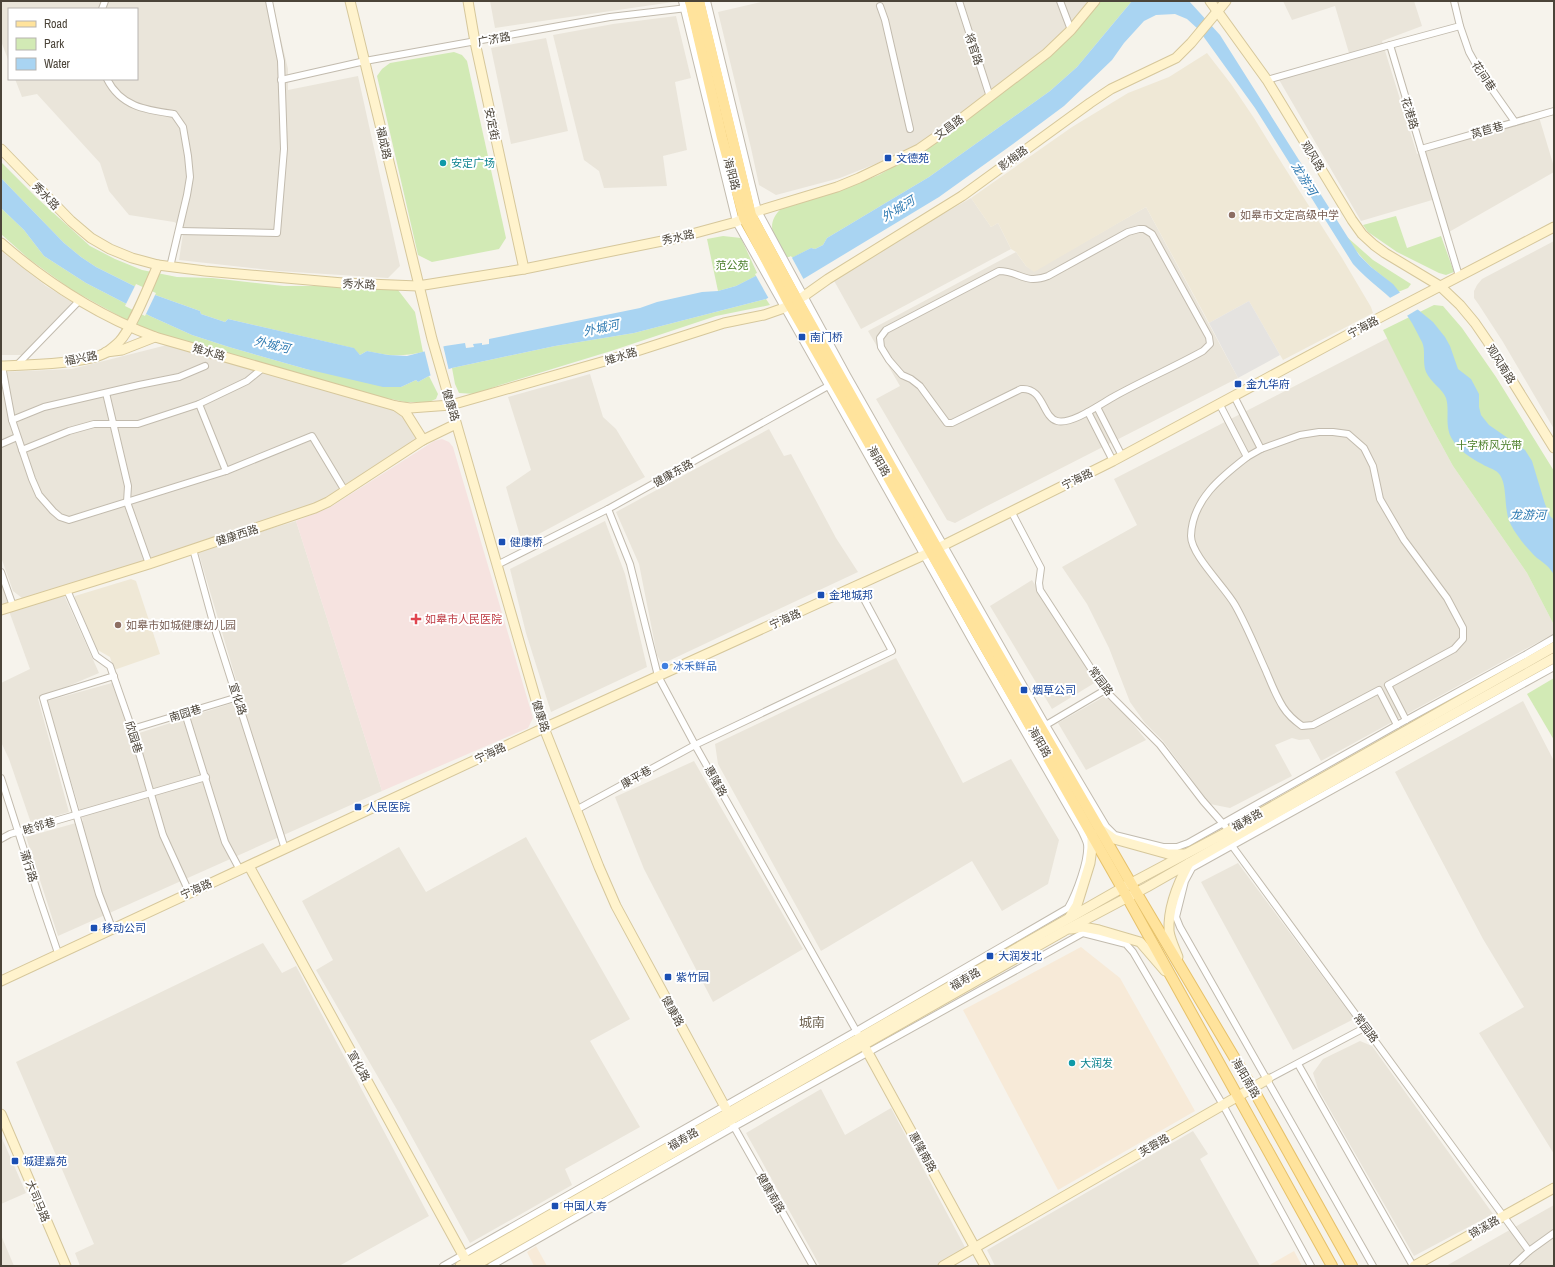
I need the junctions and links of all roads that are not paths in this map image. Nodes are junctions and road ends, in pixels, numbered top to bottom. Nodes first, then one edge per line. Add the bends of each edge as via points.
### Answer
1 (269, 1) edge
2 (350, 1) edge
3 (468, 1) edge
4 (682, 1) edge
5 (959, 1) edge
6 (1060, 1) edge
7 (1095, 1) edge
8 (1210, 1) edge
9 (1226, 1) edge
10 (1454, 1) edge
11 (697, 5) edge
12 (880, 6) dead end
13 (1218, 11) junction
14 (1460, 26) junction
15 (1071, 30) junction
16 (475, 42) junction
17 (1390, 45) junction
18 (365, 61) junction
19 (108, 80) edge
20 (281, 80) junction
21 (1267, 80) junction
22 (990, 97) junction
23 (1554, 111) edge
24 (1515, 122) junction
25 (910, 129) dead end
26 (1, 149) edge
27 (1421, 149) junction
28 (747, 217) junction
29 (1554, 227) edge
30 (179, 231) junction
31 (1, 243) edge
32 (771, 261) junction
33 (158, 265) junction
34 (170, 267) junction
35 (524, 269) junction
36 (1459, 276) junction
37 (418, 286) junction
38 (1440, 286) junction
39 (792, 299) junction
40 (80, 300) junction
41 (131, 323) junction
42 (155, 337) junction
43 (106, 352) junction
44 (17, 365) junction
45 (2, 366) edge
46 (205, 366) dead end
47 (263, 368) junction
48 (838, 380) junction
49 (106, 393) junction
50 (1234, 396) junction
51 (1219, 403) junction
52 (199, 404) junction
53 (450, 405) junction
54 (396, 406) junction
55 (1097, 407) junction
56 (1088, 412) junction
57 (12, 420) junction
58 (113, 423) junction
59 (456, 424) junction
60 (17, 437) junction
61 (423, 440) junction
62 (1, 444) edge
63 (1554, 448) edge
64 (1261, 449) junction
65 (22, 450) junction
66 (1122, 456) junction
67 (1248, 457) junction
68 (1113, 461) junction
69 (226, 471) junction
70 (345, 491) junction
71 (127, 502) junction
72 (608, 509) junction
73 (1011, 511) junction
74 (193, 549) junction
75 (934, 549) junction
76 (149, 564) junction
77 (497, 565) junction
78 (1, 572) edge
79 (857, 586) junction
80 (67, 590) junction
81 (13, 606) junction
82 (1, 610) edge
83 (1554, 638) edge
84 (1554, 647) edge
85 (1554, 658) edge
86 (1554, 667) edge
87 (114, 676) junction
88 (658, 676) junction
89 (1388, 685) junction
90 (1105, 690) junction
91 (1379, 690) junction
92 (238, 697) junction
93 (185, 713) junction
94 (1406, 720) junction
95 (1046, 725) junction
96 (1397, 725) junction
97 (544, 728) junction
98 (132, 730) junction
99 (695, 745) junction
100 (206, 777) junction
101 (1, 778) edge
102 (150, 793) junction
103 (576, 810) junction
104 (77, 815) junction
105 (1095, 831) junction
106 (19, 832) junction
107 (1228, 835) junction
108 (1, 839) edge
109 (284, 849) junction
110 (1185, 854) junction
111 (1190, 862) junction
112 (249, 866) junction
113 (240, 870) junction
114 (1129, 890) junction
115 (189, 892) junction
116 (1068, 919) junction
117 (112, 928) junction
118 (1064, 930) junction
119 (58, 953) junction
120 (1183, 972) junction
121 (1174, 980) junction
122 (1, 981) edge
123 (1366, 1027) junction
124 (862, 1041) junction
125 (1298, 1064) junction
126 (1268, 1079) junction
127 (1253, 1089) junction
128 (1238, 1096) junction
129 (1223, 1105) junction
130 (1, 1114) edge
131 (730, 1116) junction
132 (1554, 1188) edge
133 (1504, 1216) junction
134 (1554, 1233) edge
135 (975, 1248) junction
136 (1529, 1251) junction
137 (467, 1263) edge
138 (66, 1266) edge
139 (442, 1266) edge
140 (491, 1266) edge
141 (813, 1266) edge
142 (943, 1266) edge
143 (985, 1266) edge
144 (1311, 1266) edge
145 (1332, 1266) edge
146 (1352, 1266) edge
147 (1373, 1266) edge
148 (1413, 1266) edge
149 (1513, 1266) edge

1 - 20 street via 281,61
2 - 18 street, 福成路
3 - 16 street, 安定街
4 - 11 street
5 - 22 street, 将官路
6 - 15 street
7 - 15 street, 文昌路
8 - 13 street, 观风路
9 - 13 street, 影梅路
10 - 14 street
11 - 16 street, 广济路 via 610,17
11 - 28 main road, 海阳路
11 - 28 street
12 - 25 street
13 - 21 street, 观风路
13 - 39 street, 影梅路 via 1176,58 1111,89 962,196
14 - 17 street
14 - 24 street, 花间巷 via 1469,52 1482,75
15 - 22 street, 文昌路 via 1048,53
16 - 18 street, 广济路
16 - 35 street, 安定街
17 - 21 street
17 - 27 street, 花港路
18 - 20 street, 广济路
18 - 37 street, 福成路
19 - 30 street via 112,89 132,106 174,114 183,127 190,177
20 - 30 street via 284,149 277,232
21 - 38 street, 观风路 via 1362,234 1385,253
22 - 28 street, 文昌路 via 919,149 837,187
23 - 24 street, 莴苣巷
24 - 27 street, 莴苣巷
26 - 33 street, 秀水路 via 91,238 132,258
27 - 36 street, 花港路
28 - 32 main road, 海阳路
28 - 32 street
28 - 35 street, 秀水路 via 678,238
29 - 36 street, 宁海路
30 - 34 street
31 - 40 street, 雉水路
32 - 39 main road, 海阳路
32 - 39 street
33 - 34 street, 秀水路
33 - 41 street, 福兴路
34 - 37 street, 秀水路 via 303,281
35 - 37 street, 秀水路
36 - 38 street, 宁海路
37 - 53 street, 健康路
38 - 50 street, 宁海路
38 - 63 street, 观风南路 via 1456,300 1475,323
39 - 48 main road, 海阳路
39 - 48 street
39 - 53 street, 雉水路 via 764,315 724,323 612,359
40 - 41 street, 雉水路 via 104,315
40 - 44 street
41 - 42 street, 雉水路
41 - 43 street, 福兴路 via 120,341
42 - 43 street via 122,350
42 - 47 street, 雉水路
43 - 44 street, 福兴路 via 78,360
44 - 45 street, 福兴路
45 - 57 street
46 - 49 street via 179,377
47 - 52 street via 247,381
47 - 54 street, 雉水路
48 - 72 street, 健康东路
48 - 75 main road, 海阳路
48 - 75 street
49 - 57 street via 44,407
49 - 58 street
50 - 51 street, 宁海路
50 - 64 street
51 - 66 street, 宁海路
51 - 67 street
52 - 58 street via 138,424
52 - 69 street
53 - 54 street, 雉水路 via 410,408
53 - 59 street, 健康路
54 - 61 street, 雉水路 via 406,413
55 - 56 street
55 - 56 street via 1203,351 1210,344 1209,337 1152,234 1144,229 1128,232 1037,280 999,271 886,330 880,338 881,346 889,360 902,375 920,386 947,422 952,423 1021,389 1028,388 1035,393 1056,421
55 - 66 street
56 - 68 street
57 - 60 street
58 - 65 street via 69,430
58 - 71 street via 128,486
59 - 61 street, 健康西路
59 - 77 street, 健康路
60 - 62 street
60 - 65 street
61 - 70 street, 健康西路
64 - 67 street
64 - 89 street via 1300,435 1319,432 1348,434 1364,448 1373,466 1380,498 1404,540 1447,598 1458,618 1463,628 1462,639 1454,649
65 - 71 street via 39,495 60,517 69,520
66 - 68 street, 宁海路
67 - 91 street via 1211,488 1203,498 1193,523 1191,537 1195,550 1233,601 1283,708 1302,726 1313,725
68 - 73 street, 宁海路
69 - 70 street via 312,436
69 - 71 street
70 - 74 street, 健康西路 via 315,508
71 - 76 street
72 - 77 street, 健康东路
72 - 88 street, 惠隆路 via 630,564
73 - 75 street, 宁海路
73 - 90 street, 常园路 via 1041,568 1040,590
74 - 76 street, 健康西路
74 - 92 street, 宣化路 via 214,626
75 - 79 street, 宁海路
75 - 95 street
75 - 105 main road, 海阳路
75 - 124 street via 976,648 1080,830 1087,844 1087,856 1076,893 1068,908
76 - 80 street, 健康西路
77 - 97 street, 健康路
78 - 81 street
79 - 88 street, 宁海路
79 - 99 street, 康平巷 via 892,651
80 - 81 street, 健康西路
80 - 87 street, 欣园巷 via 96,656 110,666
81 - 82 street, 健康西路
83 - 94 street
84 - 107 street, 福寿路
85 - 107 street, 福寿路
86 - 107 street
87 - 98 street, 欣园巷
87 - 104 street via 43,698
88 - 97 street, 宁海路
88 - 99 street, 惠隆路
89 - 91 street
89 - 94 street
90 - 95 street
90 - 107 street, 常园路 via 1160,745
91 - 96 street
92 - 93 street, 南园巷
92 - 109 street, 宣化路
93 - 98 street, 南园巷
93 - 100 street
94 - 96 street
95 - 107 street via 1106,826 1115,835 1163,847 1177,847
96 - 107 street
97 - 103 street, 健康路
97 - 109 street, 宁海路
98 - 102 street, 欣园巷
99 - 103 street, 康平巷
99 - 124 street, 惠隆路
100 - 102 street, 睦邻巷
100 - 113 street via 225,842
101 - 106 street, 蒲行路
102 - 104 street, 睦邻巷
102 - 115 street, 欣园巷 via 163,836
103 - 131 street, 健康路 via 616,906
104 - 106 street, 睦邻巷
104 - 117 street via 99,894
105 - 110 street via 1168,854
105 - 114 main road, 海阳路
105 - 116 street via 1090,863 1077,905
106 - 108 street, 睦邻巷
106 - 119 street, 蒲行路
107 - 110 street, 福寿路
107 - 111 street, 福寿路
107 - 123 street, 常园路
107 - 126 street via 1192,868 1185,880 1176,917
109 - 112 street, 宁海路
110 - 114 street, 福寿路
111 - 114 street, 福寿路
111 - 120 street via 1179,881 1169,932
112 - 113 street, 宁海路
112 - 137 street, 宣化路
113 - 115 street, 宁海路
114 - 116 street, 福寿路
114 - 118 street, 福寿路
114 - 120 main road, 海阳南路
114 - 121 main road, 海阳南路
115 - 117 street, 宁海路
116 - 124 street, 福寿路
117 - 119 street, 宁海路
118 - 121 street via 1082,927 1140,942
118 - 124 street, 福寿路
119 - 122 street, 宁海路
120 - 127 main road, 海阳南路
121 - 128 main road, 海阳南路
123 - 125 street, 芙蓉路
123 - 133 street, 常园路
124 - 129 street via 1082,933 1126,944 1133,952
124 - 131 street, 福寿路
124 - 131 street
124 - 135 street, 惠隆南路
125 - 126 street, 芙蓉路
125 - 148 street
126 - 127 street, 芙蓉路
126 - 147 street
127 - 128 street, 芙蓉路
127 - 146 main road, 海阳南路
128 - 129 street, 芙蓉路
128 - 145 main road, 海阳南路
129 - 135 street, 芙蓉路
129 - 144 street
130 - 138 street, 大司马路
131 - 137 street, 福寿路
131 - 140 street
131 - 141 street, 健康南路
132 - 133 street, 锦溪路
133 - 136 street, 常园路
133 - 148 street, 锦溪路
134 - 136 street
135 - 142 street, 芙蓉路
135 - 143 street, 惠隆南路
136 - 149 street
137 - 139 street

